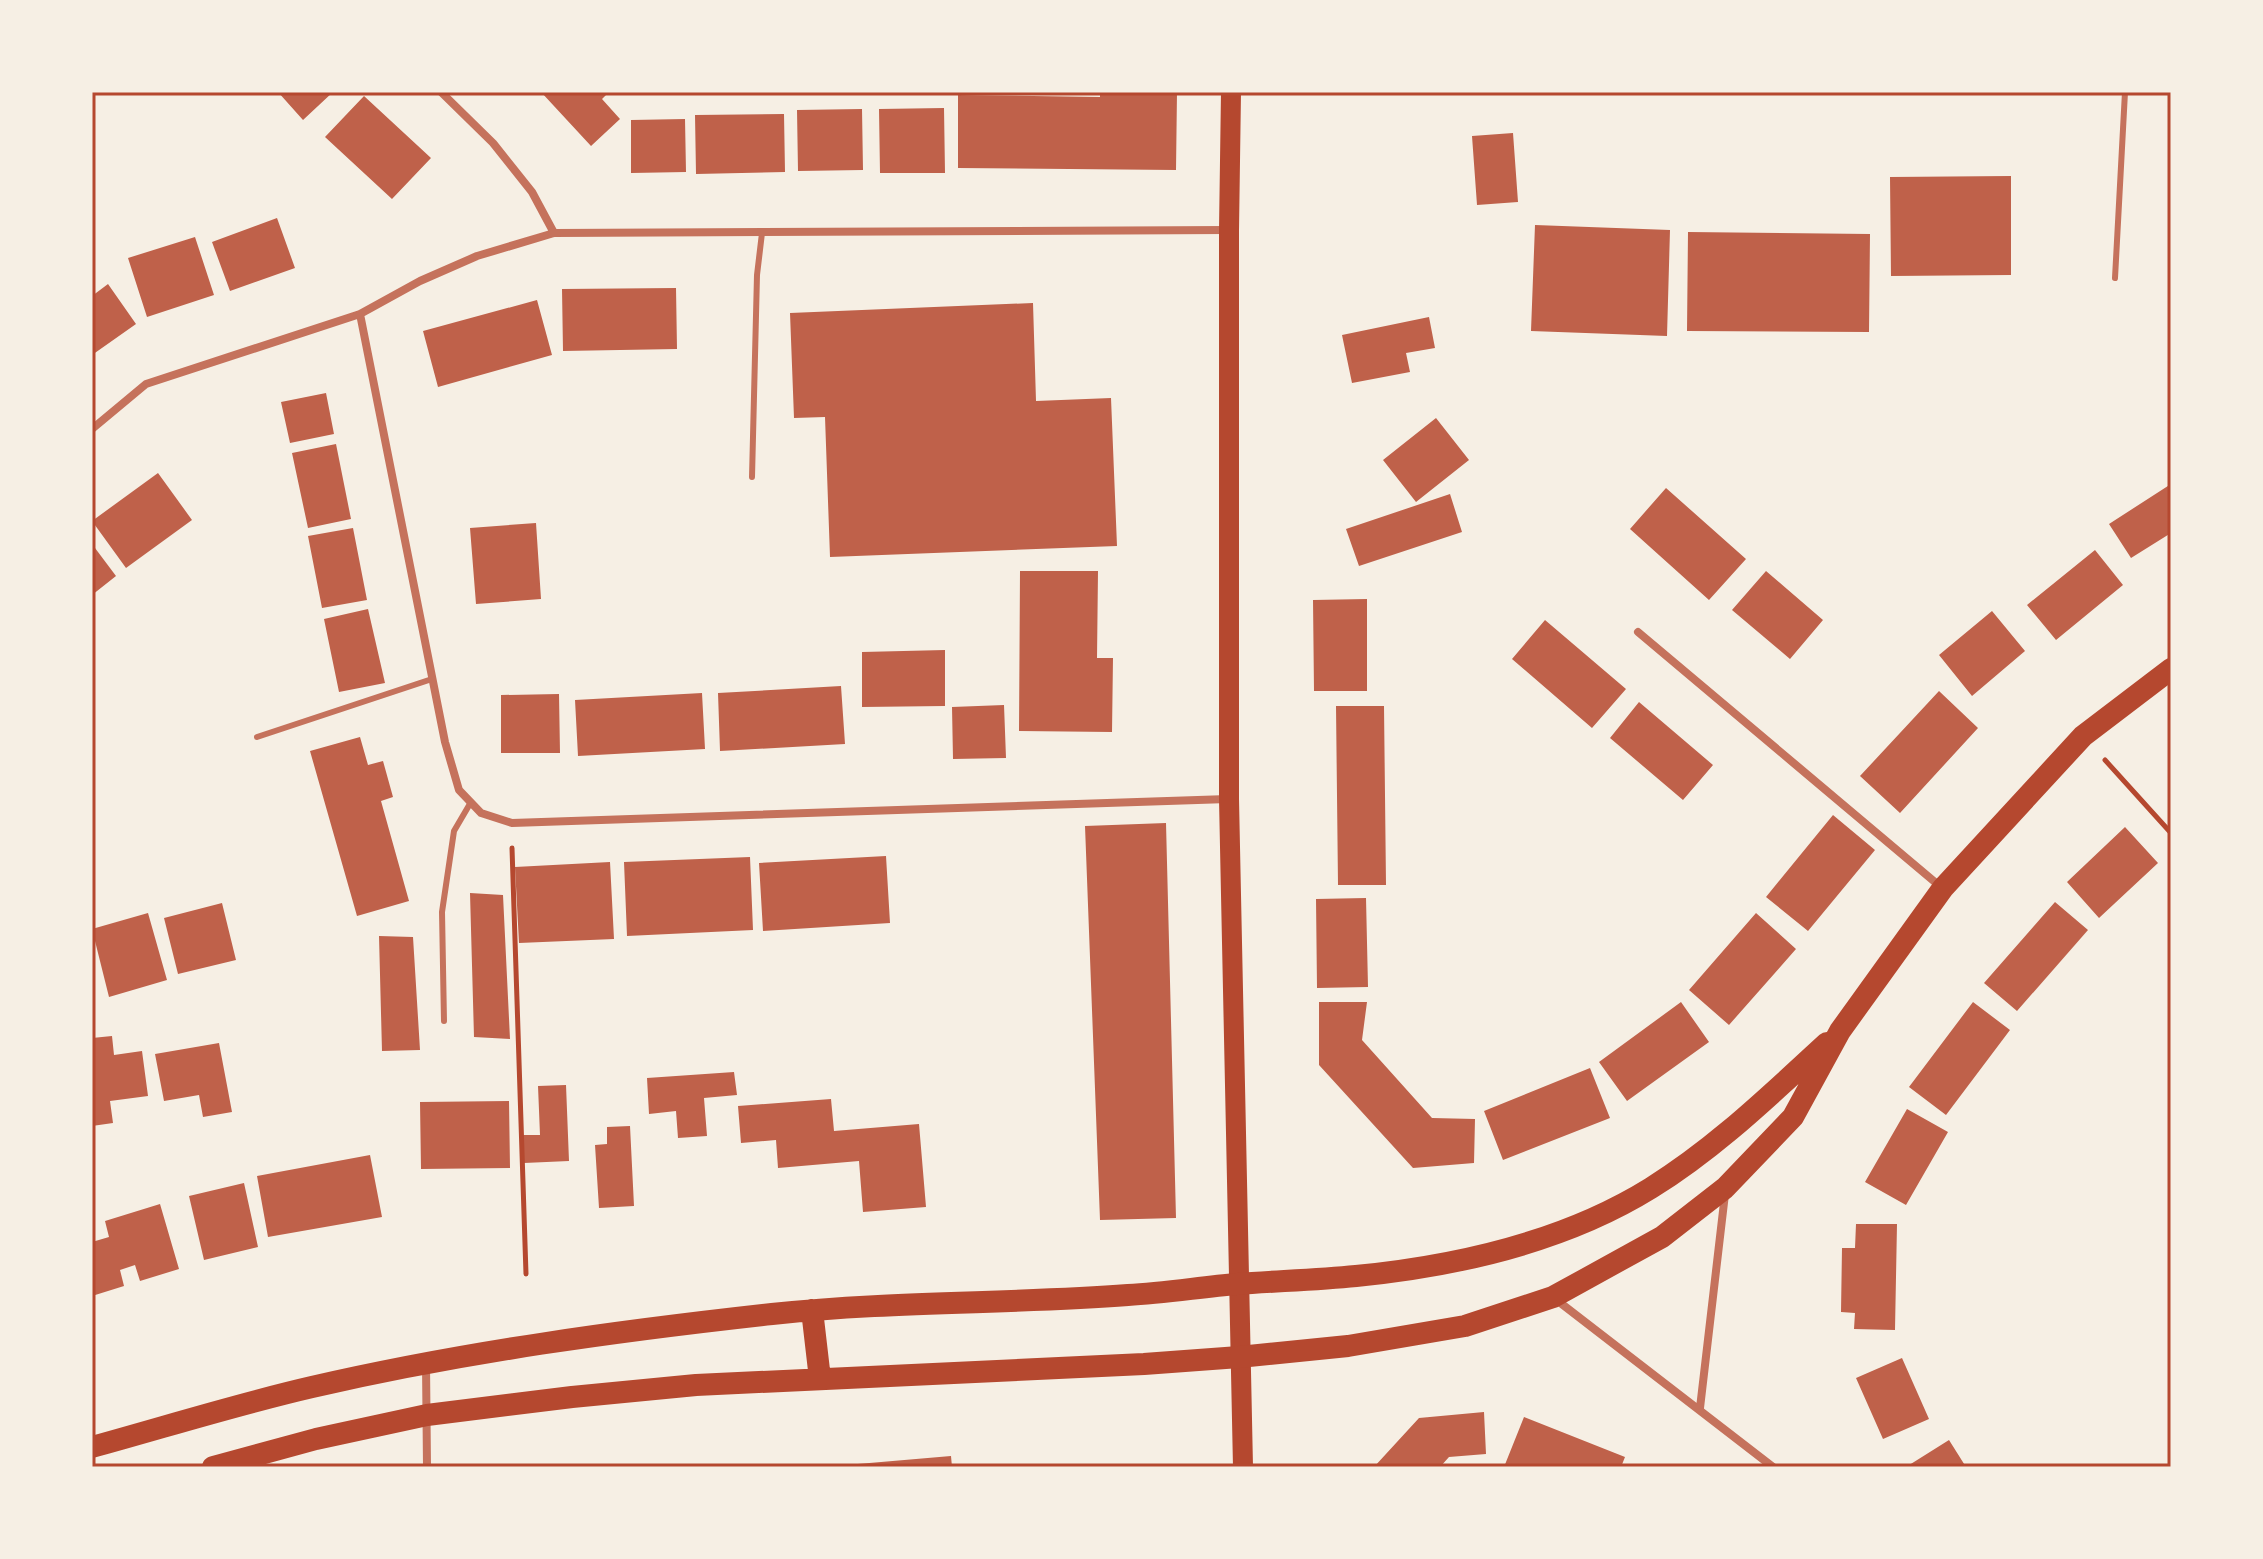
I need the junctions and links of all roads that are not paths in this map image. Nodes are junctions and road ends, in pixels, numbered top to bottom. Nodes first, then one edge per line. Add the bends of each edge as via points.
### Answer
1 (441, 92) edge
2 (1231, 92) edge
3 (2125, 92) edge
4 (1229, 230) junction
5 (554, 233) junction
6 (762, 233) junction
7 (2115, 278) dead end
8 (360, 314) junction
9 (92, 429) edge
10 (752, 477) dead end
11 (1638, 632) dead end
12 (2171, 669) edge
13 (432, 679) junction
14 (257, 737) dead end
15 (1229, 799) junction
16 (471, 802) junction
17 (1943, 888) junction
18 (444, 1021) dead end
19 (1840, 1031) junction
20 (1725, 1188) junction
21 (1238, 1284) junction
22 (1553, 1297) junction
23 (812, 1310) junction
24 (1239, 1357) junction
25 (426, 1363) junction
26 (820, 1379) junction
27 (1700, 1408) junction
28 (427, 1415) junction
29 (92, 1447) edge
30 (213, 1467) edge
31 (427, 1467) edge
32 (1243, 1467) edge
33 (1773, 1467) edge

1 - 5 street via 493,143 532,192
2 - 4 main road
3 - 7 lane
4 - 6 street
4 - 15 main road
5 - 6 street
5 - 8 street via 477,256
6 - 10 lane
8 - 9 street via 146,384
8 - 13 street
11 - 17 street
12 - 17 highway via 2083,736
13 - 14 lane
13 - 16 street via 459,790
15 - 16 street via 512,823 481,813
15 - 21 main road
16 - 18 lane via 454,831 442,912
17 - 19 highway
19 - 20 highway via 1793,1117
19 - 21 highway via 1720,1141 1649,1189 1595,1217 1520,1245 1440,1265
20 - 22 highway via 1662,1237
20 - 27 street
21 - 23 highway via 1127,1295
21 - 24 main road
22 - 24 highway via 1465,1326
22 - 27 street
23 - 25 highway
23 - 26 highway
24 - 26 highway
24 - 32 main road
25 - 28 street
25 - 29 highway via 308,1388
26 - 28 highway via 681,1386
27 - 33 street
28 - 30 highway
28 - 31 street

